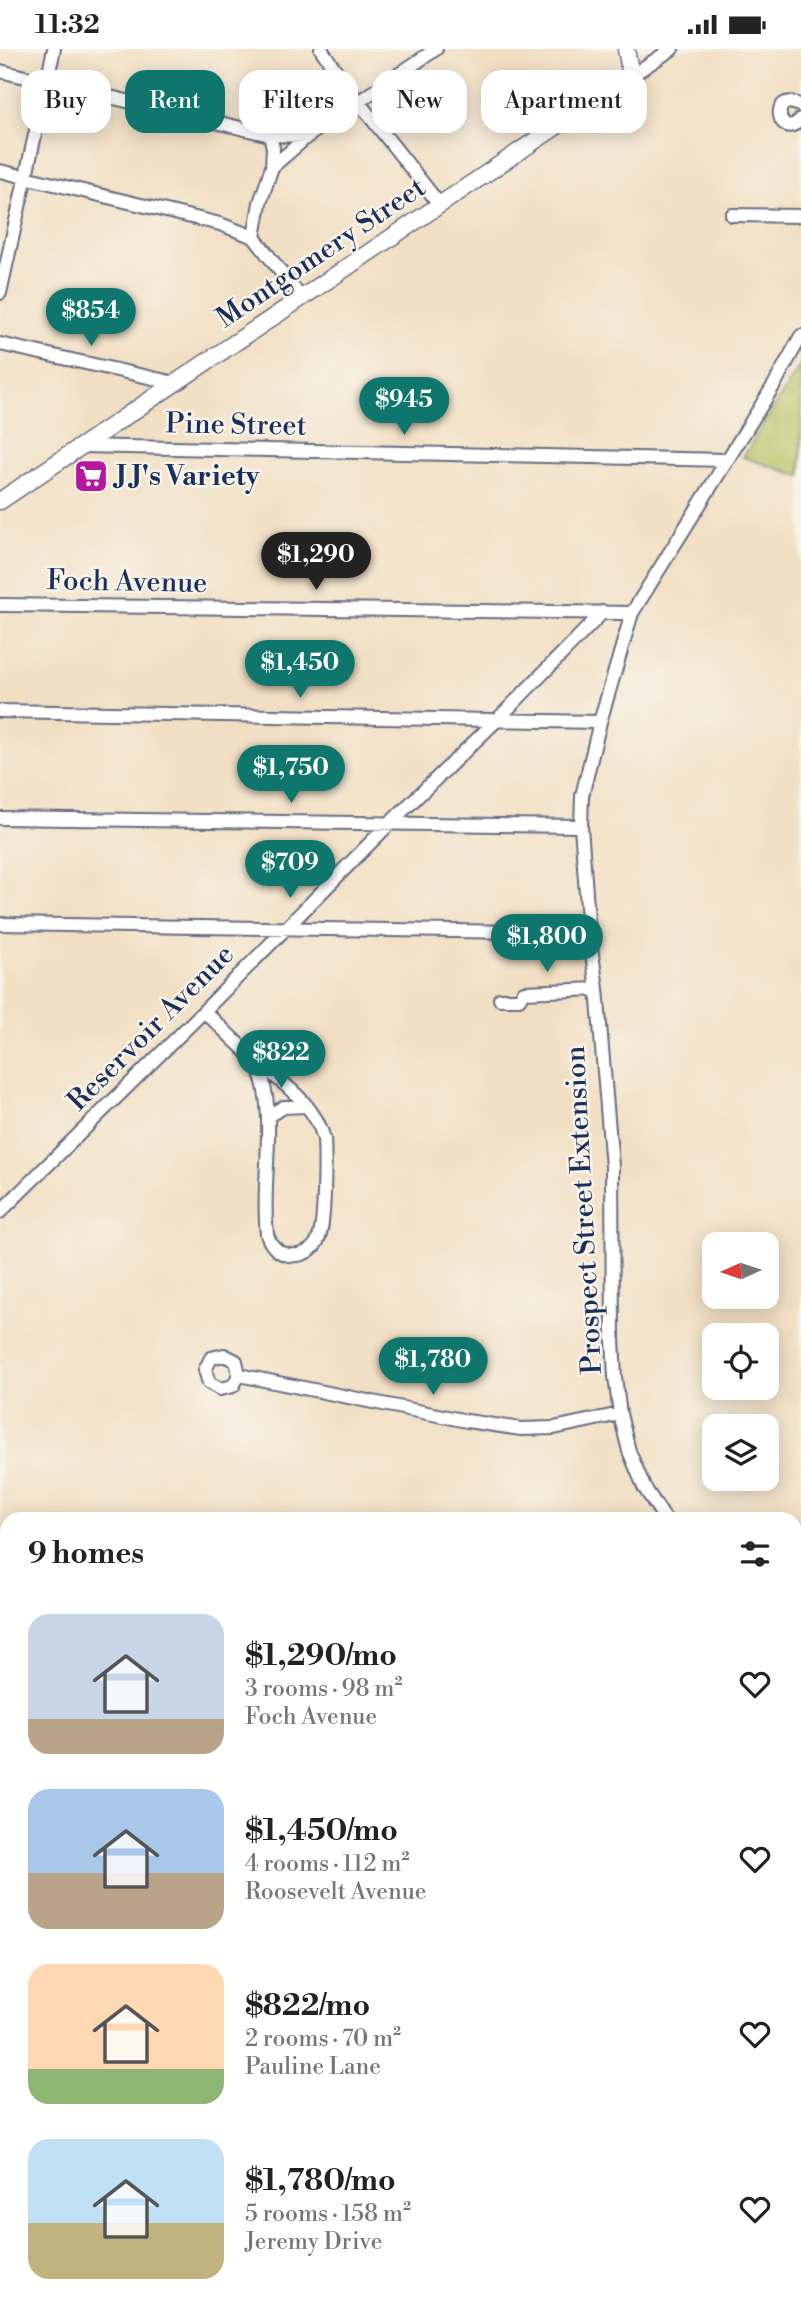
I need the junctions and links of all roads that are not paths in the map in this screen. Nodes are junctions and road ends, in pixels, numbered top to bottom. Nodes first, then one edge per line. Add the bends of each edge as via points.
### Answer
1 (54, 49) edge
2 (321, 49) edge
3 (436, 49) edge
4 (626, 49) edge
5 (672, 49) edge
6 (50, 70) edge
7 (336, 70) edge
8 (630, 70) edge
9 (640, 70) edge
10 (0, 71) edge
11 (21, 76) edge
12 (111, 97) edge
13 (358, 101) joint
14 (801, 106) edge
15 (801, 119) edge
16 (36, 133) edge
17 (312, 133) edge
18 (547, 133) edge
19 (270, 135) junction
20 (308, 136) junction
21 (272, 167) junction
22 (0, 171) edge
23 (26, 178) junction
24 (440, 205) junction
25 (732, 215) dead end
26 (801, 216) edge
27 (254, 237) junction
28 (0, 293) edge
29 (301, 298) junction
30 (801, 336) edge
31 (0, 344) edge
32 (175, 383) junction
33 (81, 446) junction
34 (726, 460) junction
35 (0, 501) edge
36 (0, 605) edge
37 (603, 612) junction
38 (632, 613) junction
39 (0, 711) edge
40 (498, 720) junction
41 (600, 722) junction
42 (0, 818) edge
43 (390, 824) junction
44 (581, 826) junction
45 (0, 924) edge
46 (285, 928) junction
47 (589, 933) junction
48 (597, 989) junction
49 (500, 999) dead end
50 (204, 1011) junction
51 (256, 1061) junction
52 (307, 1106) junction
53 (268, 1116) junction
54 (0, 1212) edge
55 (239, 1375) dead end
56 (620, 1414) junction
57 (660, 1512) edge

1 - 6 street
2 - 7 street
3 - 13 street
4 - 8 main road
5 - 9 street, Montgomery Street
10 - 11 street
12 - 19 street
13 - 24 street
14 - 15 street via 786,103 779,114 787,125
16 - 23 street
17 - 20 street
18 - 24 main road, Montgomery Street
19 - 20 street
19 - 21 street
20 - 21 street
21 - 27 street
22 - 23 street
23 - 27 street via 220,224
23 - 28 street
24 - 29 main road, Montgomery Street
25 - 26 street
27 - 29 street
29 - 32 main road, Montgomery Street
30 - 34 street, Prospect Street Extension
31 - 32 street
32 - 33 main road, Montgomery Street
33 - 34 street, Pine Street
33 - 35 main road, Montgomery Street
34 - 38 street, Prospect Street Extension
36 - 37 street, Foch Avenue
37 - 38 street, Foch Avenue
37 - 40 street, Reservoir Avenue
38 - 41 street, Prospect Street Extension
39 - 40 street
40 - 41 street
40 - 43 street, Reservoir Avenue
41 - 44 street, Prospect Street Extension via 582,796
42 - 43 street
43 - 44 street
43 - 46 street, Reservoir Avenue
44 - 47 street, Prospect Street Extension
45 - 46 street
46 - 47 street
46 - 50 street, Reservoir Avenue
47 - 48 street, Prospect Street Extension
48 - 49 street via 524,992 519,999
48 - 56 street, Prospect Street Extension via 612,1165 613,1339
50 - 51 street
50 - 54 street, Reservoir Avenue
51 - 52 street
51 - 53 street
52 - 53 street via 284,1107
52 - 53 street via 324,1139 322,1215 318,1240 300,1255 276,1249 267,1234
55 - 56 street via 512,1429 554,1429
56 - 57 street, Prospect Street Extension via 636,1469

